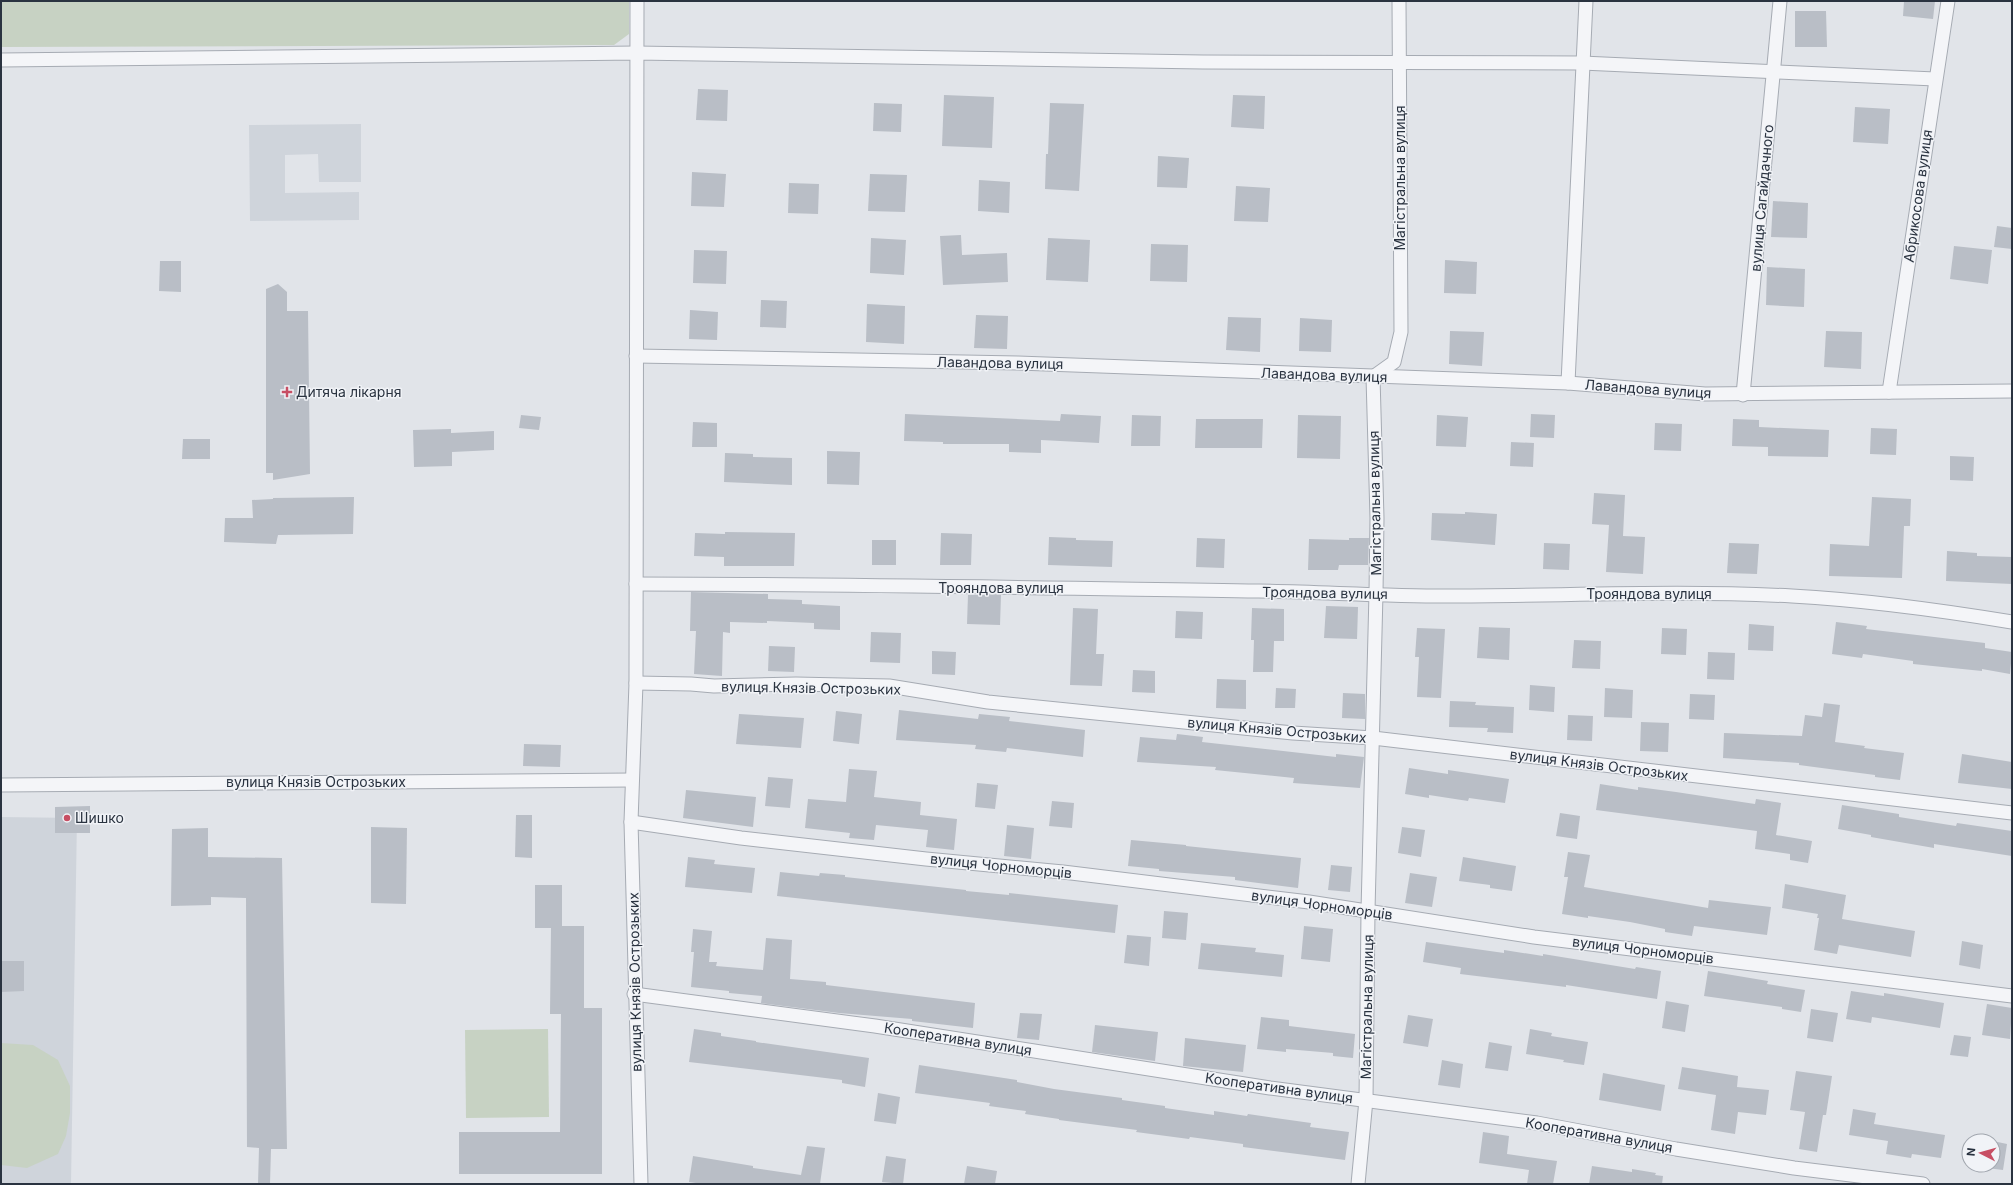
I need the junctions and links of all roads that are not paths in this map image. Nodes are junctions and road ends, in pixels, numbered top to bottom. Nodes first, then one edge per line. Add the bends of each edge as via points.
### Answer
1 (637, 1) edge
2 (1399, 1) edge
3 (1586, 1) edge
4 (1780, 1) edge
5 (1948, 1) edge
6 (636, 53) junction
7 (1, 60) edge
8 (1400, 61) junction
9 (1582, 63) junction
10 (1774, 70) junction
11 (1936, 79) junction
12 (636, 356) junction
13 (1373, 377) junction
14 (1568, 383) junction
15 (2012, 391) edge
16 (1889, 392) junction
17 (1743, 395) junction
18 (636, 584) junction
19 (1376, 593) junction
20 (2012, 622) edge
21 (636, 683) junction
22 (1373, 738) junction
23 (632, 780) junction
24 (1, 785) edge
25 (2012, 813) edge
26 (631, 822) junction
27 (1368, 912) junction
28 (634, 994) junction
29 (2012, 996) edge
30 (1366, 1100) junction
31 (641, 1184) edge
32 (1358, 1184) edge
33 (1923, 1184) edge

1 - 6 street
2 - 8 street, Магістральна вулиця
3 - 9 street
4 - 10 street, вулиця Сагайдачного
5 - 11 street, Абрикосова вулиця
6 - 7 street
6 - 8 street via 1204,62
6 - 12 street
8 - 9 street
8 - 13 street, Магістральна вулиця via 1401,332 1394,362
9 - 10 street
9 - 14 street
10 - 11 street
10 - 17 street, вулиця Сагайдачного
11 - 16 street, Абрикосова вулиця
12 - 13 street, Лавандова вулиця via 1018,363
12 - 18 street
13 - 14 street, Лавандова вулиця
13 - 19 street, Магістральна вулиця via 1377,518
14 - 17 street, Лавандова вулиця
15 - 16 street, Лавандова вулиця
16 - 17 street, Лавандова вулиця
18 - 19 street, Трояндова вулиця via 848,584
18 - 21 street
19 - 20 street, Трояндова вулиця via 1444,596 1657,593 1790,596 1905,605
19 - 22 street, Магістральна вулиця
21 - 22 street, вулиця Князів Острозьких via 714,686 889,686 988,702 1285,732
21 - 23 street, вулиця Князів Острозьких
22 - 25 street, вулиця Князів Острозьких
22 - 27 street, Магістральна вулиця
23 - 24 street, вулиця Князів Острозьких
23 - 26 street, вулиця Князів Острозьких
26 - 27 street, вулиця Чорноморців via 741,838 1063,872
26 - 28 street, вулиця Князів Острозьких
27 - 29 street, вулиця Чорноморців via 1534,937
27 - 30 street, Магістральна вулиця
28 - 30 street, Кооперативна вулиця via 875,1026 1270,1088
28 - 31 street, вулиця Князів Острозьких
30 - 32 street, Магістральна вулиця
30 - 33 street, Кооперативна вулиця via 1537,1123 1794,1168

